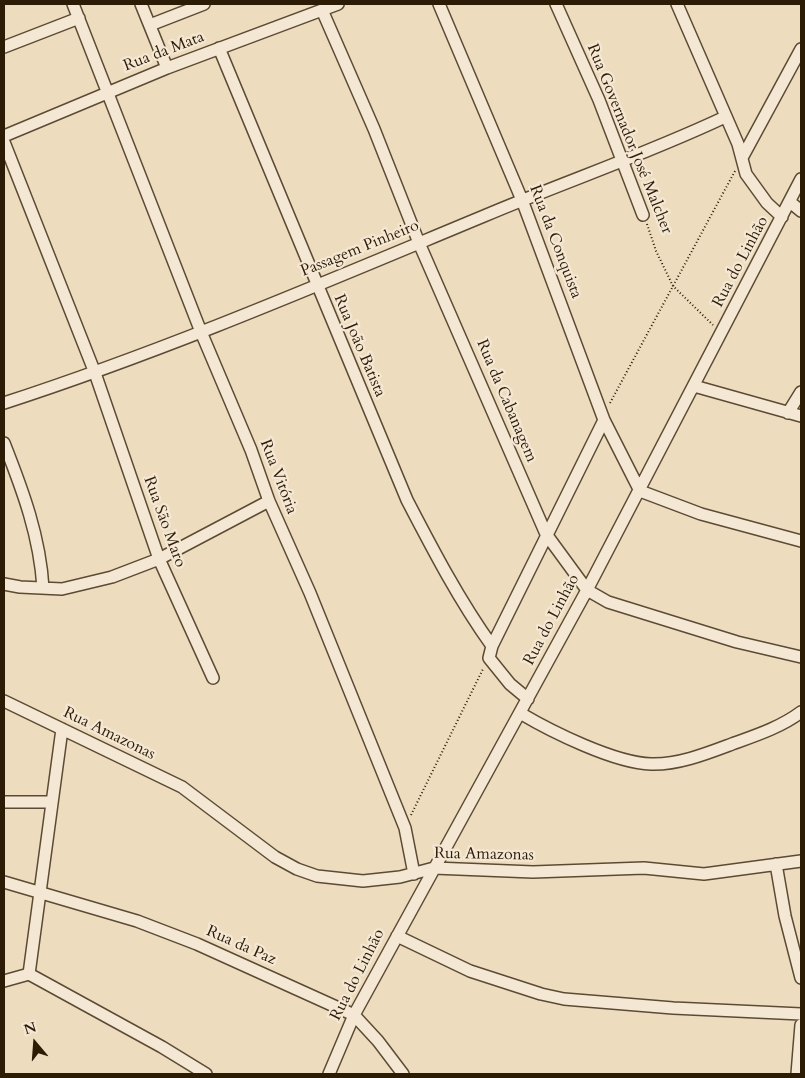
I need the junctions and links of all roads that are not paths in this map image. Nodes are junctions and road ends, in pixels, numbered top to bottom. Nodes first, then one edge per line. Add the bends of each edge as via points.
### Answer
1 (73, 4) edge
2 (142, 4) edge
3 (204, 4) edge
4 (338, 4) edge
5 (439, 4) edge
6 (556, 4) edge
7 (677, 4) edge
8 (322, 10) junction
9 (79, 18) junction
10 (150, 25) junction
11 (4, 47) edge
12 (219, 48) junction
13 (801, 49) edge
14 (167, 68) junction
15 (108, 92) junction
16 (725, 116) junction
17 (4, 136) edge
18 (4, 142) edge
19 (742, 158) junction
20 (623, 162) junction
21 (801, 179) edge
22 (522, 200) junction
23 (790, 202) junction
24 (801, 211) edge
25 (644, 215) road end
26 (782, 217) junction
27 (420, 243) junction
28 (316, 284) junction
29 (201, 332) junction
30 (95, 373) junction
31 (694, 386) junction
32 (801, 392) edge
33 (4, 403) edge
34 (788, 412) junction
35 (801, 416) edge
36 (604, 420) junction
37 (4, 444) edge
38 (640, 491) junction
39 (269, 501) junction
40 (546, 534) junction
41 (801, 541) edge
42 (159, 559) junction
43 (4, 584) edge
44 (43, 588) junction
45 (587, 590) junction
46 (492, 646) junction
47 (801, 657) edge
48 (213, 678) dead end
49 (528, 699) junction
50 (4, 701) edge
51 (801, 712) edge
52 (520, 713) junction
53 (62, 729) junction
54 (4, 802) edge
55 (51, 802) junction
56 (801, 861) edge
57 (776, 864) junction
58 (434, 868) junction
59 (414, 874) junction
60 (4, 882) edge
61 (39, 891) junction
62 (397, 936) junction
63 (29, 974) junction
64 (801, 978) edge
65 (4, 981) edge
66 (801, 1014) edge
67 (354, 1015) junction
68 (801, 1025) edge
69 (206, 1074) edge
70 (329, 1074) edge
71 (403, 1074) edge
72 (797, 1074) edge

1 - 9 street, Rua Vitória
2 - 10 street
3 - 10 street
4 - 8 street, Rua da Mata
5 - 22 street, Rua da Conquista
6 - 20 street, Rua Governador José Malcher
7 - 16 street
8 - 12 street, Rua da Mata
8 - 27 street, Rua da Cabanagem
9 - 11 street
9 - 15 street, Rua Vitória
10 - 14 street
12 - 14 street, Rua da Mata
12 - 28 street, Rua João Batista
13 - 19 street
14 - 15 street, Rua da Mata
15 - 17 street, Rua da Mata
15 - 29 street, Rua Vitória
16 - 19 street
16 - 20 street, Passagem Pinheiro
18 - 30 street, Rua São Maro
19 - 26 street via 742,166 753,186
20 - 22 street, Passagem Pinheiro
20 - 25 street, Rua Governador José Malcher
21 - 23 street, Rua do Linhão
22 - 27 street, Passagem Pinheiro
22 - 36 street, Rua da Conquista
23 - 24 street
23 - 26 street, Rua do Linhão
26 - 31 street, Rua do Linhão
27 - 28 street, Passagem Pinheiro
27 - 40 street, Rua da Cabanagem
28 - 29 street, Passagem Pinheiro
28 - 46 street, Rua João Batista via 407,500 442,568
29 - 30 street, Passagem Pinheiro
29 - 39 street, Rua Vitória
30 - 33 street, Passagem Pinheiro
30 - 42 street, Rua São Maro
31 - 34 street
31 - 38 street, Rua do Linhão
32 - 34 street
34 - 35 street
36 - 38 street, Rua da Conquista
36 - 40 street
37 - 44 street via 38,543
38 - 41 street via 701,514
38 - 45 street, Rua do Linhão
39 - 42 street
39 - 59 street, Rua Vitória via 310,592 405,828
40 - 45 street, Rua da Cabanagem
40 - 46 street
42 - 44 street via 92,583 62,589
42 - 48 street, Rua São Maro
43 - 44 street
45 - 47 street, Rua da Cabanagem via 608,602 643,613 737,642
45 - 49 street, Rua do Linhão
46 - 49 street via 489,658 510,684
49 - 52 street, Rua do Linhão
50 - 53 street, Rua Amazonas
51 - 52 street via 769,730 708,753 663,764 612,755 573,740
52 - 58 street, Rua do Linhão
53 - 55 street
53 - 59 street, Rua Amazonas via 182,787 275,857 297,869 317,876 362,881
54 - 55 street
55 - 61 street
56 - 57 street, Rua Amazonas
57 - 58 street, Rua Amazonas via 692,874 644,868 533,872
57 - 64 street
58 - 59 street, Rua Amazonas
58 - 62 street, Rua do Linhão
60 - 61 street, Rua da Paz
61 - 63 street
61 - 67 street, Rua da Paz via 172,934
62 - 66 street via 470,971 564,999
62 - 67 street, Rua do Linhão
63 - 65 street
63 - 69 street
67 - 70 street, Rua do Linhão
67 - 71 street, Rua da Paz
68 - 72 street

